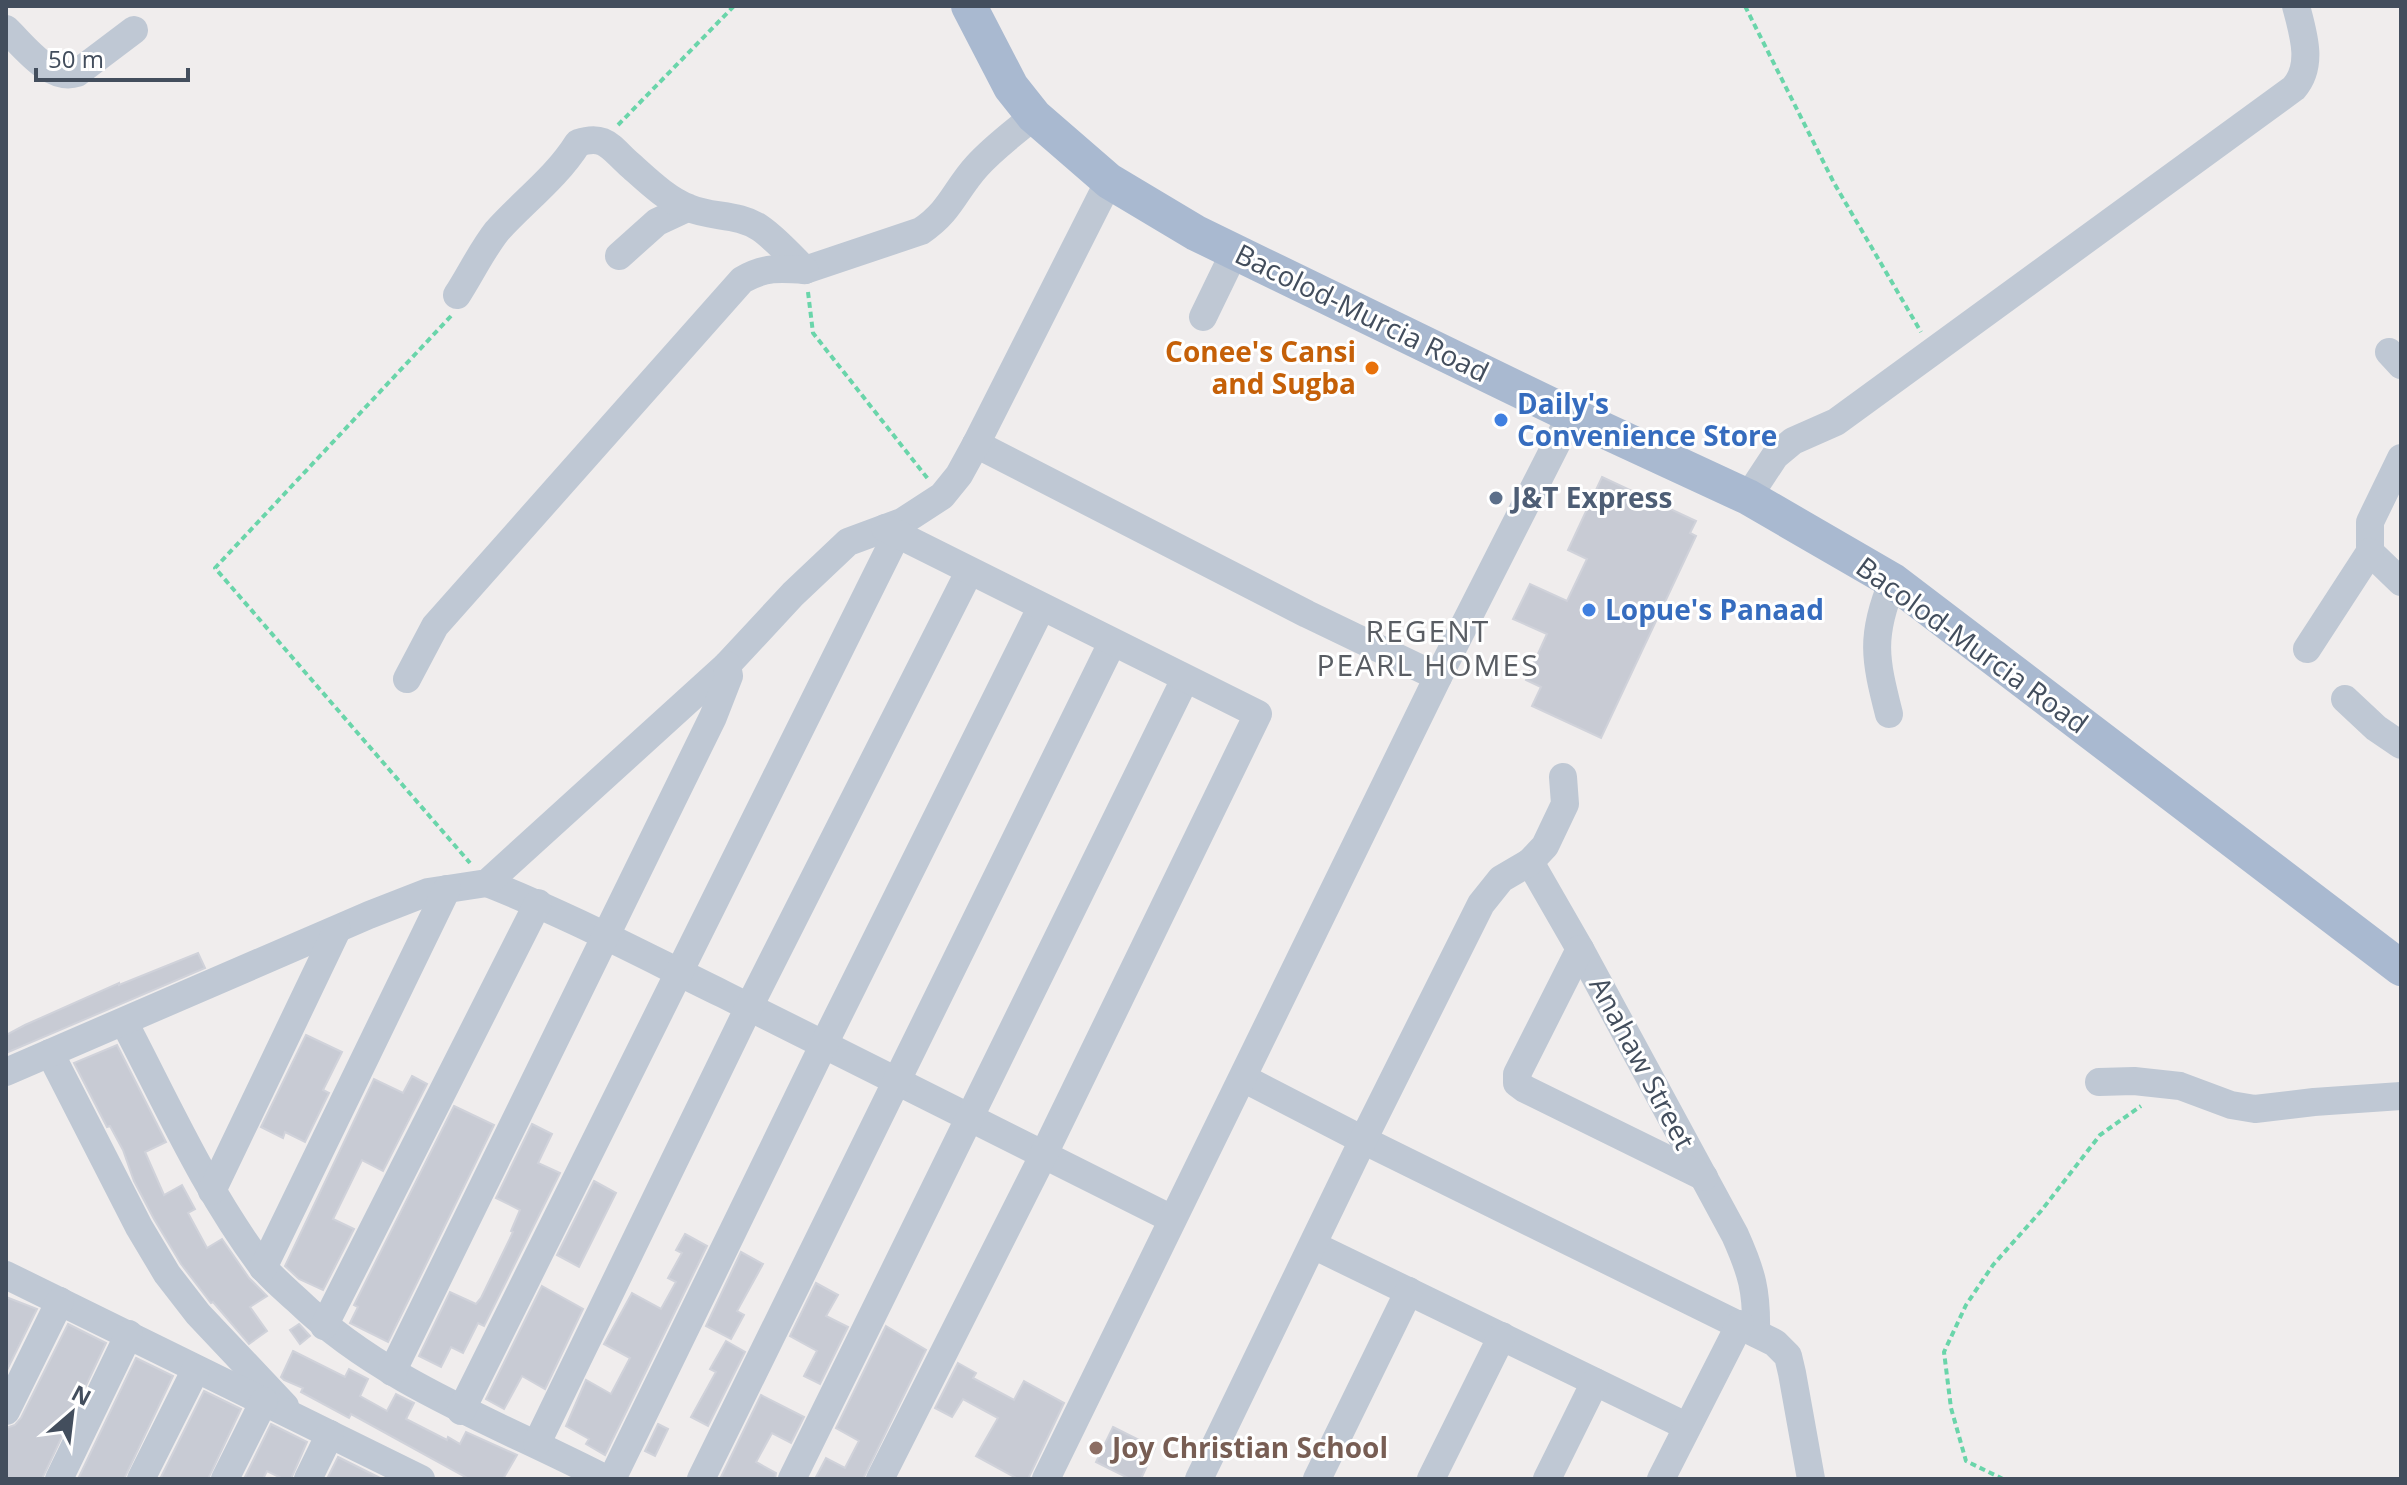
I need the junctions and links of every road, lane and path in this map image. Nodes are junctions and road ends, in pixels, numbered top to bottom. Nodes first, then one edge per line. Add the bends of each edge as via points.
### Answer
1 (734, 6) edge
2 (969, 6) edge
3 (1745, 6) edge
4 (2296, 6) edge
5 (6, 29) edge
6 (134, 30) dead end
7 (1034, 116) junction
8 (603, 140) junction
9 (1109, 181) junction
10 (687, 208) junction
11 (1235, 251) junction
12 (619, 256) dead end
13 (805, 270) junction
14 (458, 301) joint
15 (1203, 317) dead end
16 (1932, 352) junction
17 (1571, 415) junction
18 (976, 444) junction
19 (2401, 458) edge
20 (942, 496) junction
21 (1748, 497) junction
22 (890, 532) junction
23 (2370, 552) junction
24 (969, 572) junction
25 (1893, 581) junction
26 (2401, 582) edge
27 (1041, 608) junction
28 (1112, 643) junction
29 (2307, 649) dead end
30 (727, 665) junction
31 (1438, 677) junction
32 (407, 679) dead end
33 (1185, 679) junction
34 (2345, 699) dead end
35 (1889, 714) dead end
36 (2401, 745) edge
37 (1563, 777) dead end
38 (1530, 862) junction
39 (487, 883) junction
40 (447, 889) junction
41 (538, 903) junction
42 (337, 930) junction
43 (604, 936) junction
44 (1580, 949) junction
45 (2401, 968) edge
46 (679, 973) junction
47 (749, 1007) junction
48 (124, 1022) junction
49 (824, 1044) junction
50 (50, 1053) junction
51 (6, 1072) edge
52 (1243, 1078) junction
53 (897, 1080) junction
54 (2099, 1082) dead end
55 (2163, 1086) junction
56 (2401, 1096) edge
57 (971, 1117) junction
58 (1363, 1140) junction
59 (1044, 1154) junction
60 (1704, 1177) junction
61 (212, 1191) junction
62 (1172, 1219) junction
63 (1313, 1245) junction
64 (263, 1268) junction
65 (6, 1275) edge
66 (1409, 1291) junction
67 (60, 1301) junction
68 (324, 1326) junction
69 (1748, 1328) junction
70 (129, 1334) junction
71 (1502, 1336) junction
72 (196, 1369) junction
73 (392, 1372) junction
74 (1595, 1382) junction
75 (264, 1401) junction
76 (6, 1411) edge
77 (461, 1411) junction
78 (289, 1413) junction
79 (1686, 1426) junction
80 (330, 1434) junction
81 (537, 1443) junction
82 (404, 1475) edge
83 (59, 1479) edge
84 (141, 1479) edge
85 (225, 1479) edge
86 (308, 1479) edge
87 (606, 1479) edge
88 (612, 1479) edge
89 (701, 1479) edge
90 (792, 1479) edge
91 (880, 1479) edge
92 (1046, 1479) edge
93 (1199, 1479) edge
94 (1317, 1479) edge
95 (1431, 1479) edge
96 (1547, 1479) edge
97 (1661, 1479) edge
98 (1811, 1479) edge
99 (2003, 1479) edge

1 - 8 path
2 - 7 main road, Bacolod-Murcia Road via 1011,87
3 - 16 path via 1834,183
4 - 16 street via 2306,50 2303,78 2294,88
5 - 6 street via 52,71 67,76
7 - 9 main road, Bacolod-Murcia Road
7 - 13 street via 980,162 930,225
8 - 10 street
8 - 14 street via 578,143 566,162 496,232
9 - 11 main road, Bacolod-Murcia Road
9 - 18 street
10 - 12 street via 657,222
10 - 13 street via 735,216 760,228
11 - 15 street
11 - 17 main road, Bacolod-Murcia Road
13 - 20 path via 813,333
13 - 32 street via 772,267 742,280 435,626
14 - 39 path via 215,568
16 - 21 street via 1836,422 1793,441 1775,456
17 - 21 main road, Bacolod-Murcia Road
17 - 31 street
18 - 20 street
18 - 31 street
19 - 23 street via 2370,522
20 - 22 street
21 - 25 main road, Bacolod-Murcia Road
22 - 24 street
22 - 30 street via 848,542
22 - 46 street
23 - 26 street
23 - 29 street
24 - 27 street
24 - 47 street
25 - 35 street via 1880,611 1876,661
25 - 45 main road, Bacolod-Murcia Road
27 - 28 street
27 - 49 street
28 - 33 street
28 - 53 street
30 - 39 street
30 - 43 street via 729,676 713,717
31 - 52 street
33 - 57 street
33 - 59 street via 1258,714
34 - 36 street
37 - 38 street via 1565,804 1545,846
38 - 44 street, Anahaw Street
38 - 58 street via 1501,879 1481,904
39 - 40 street
39 - 41 street
40 - 42 street
40 - 64 street
41 - 43 street
41 - 68 street
42 - 48 street
42 - 61 street
43 - 46 street
43 - 73 street
44 - 60 street, Anahaw Street
44 - 60 street via 1517,1083
46 - 47 street
46 - 77 street
47 - 49 street
47 - 81 street
48 - 50 street
48 - 61 street
49 - 53 street
49 - 88 street
50 - 51 street
50 - 78 street via 167,1274
52 - 58 street
52 - 62 street
53 - 57 street
53 - 89 street
54 - 55 street
55 - 56 street via 2192,1089 2255,1109
55 - 99 path via 2100,1135 1993,1265 1944,1352 1951,1408 1966,1461
57 - 59 street
57 - 90 street
58 - 63 street
58 - 69 street
59 - 62 street
59 - 91 street
60 - 69 street, Anahaw Street via 1752,1275 1756,1304
61 - 64 street
62 - 92 street
63 - 66 street
63 - 93 street
64 - 68 street
65 - 67 street
66 - 71 street
66 - 94 street
67 - 70 street
67 - 76 street
68 - 73 street
69 - 79 street
69 - 98 street via 1788,1356
70 - 72 street
70 - 83 street
71 - 74 street
71 - 95 street
72 - 75 street
72 - 84 street
73 - 77 street
74 - 79 street
74 - 96 street
75 - 78 street
75 - 85 street
77 - 81 street
78 - 80 street
79 - 97 street
80 - 82 street
80 - 86 street
81 - 87 street

